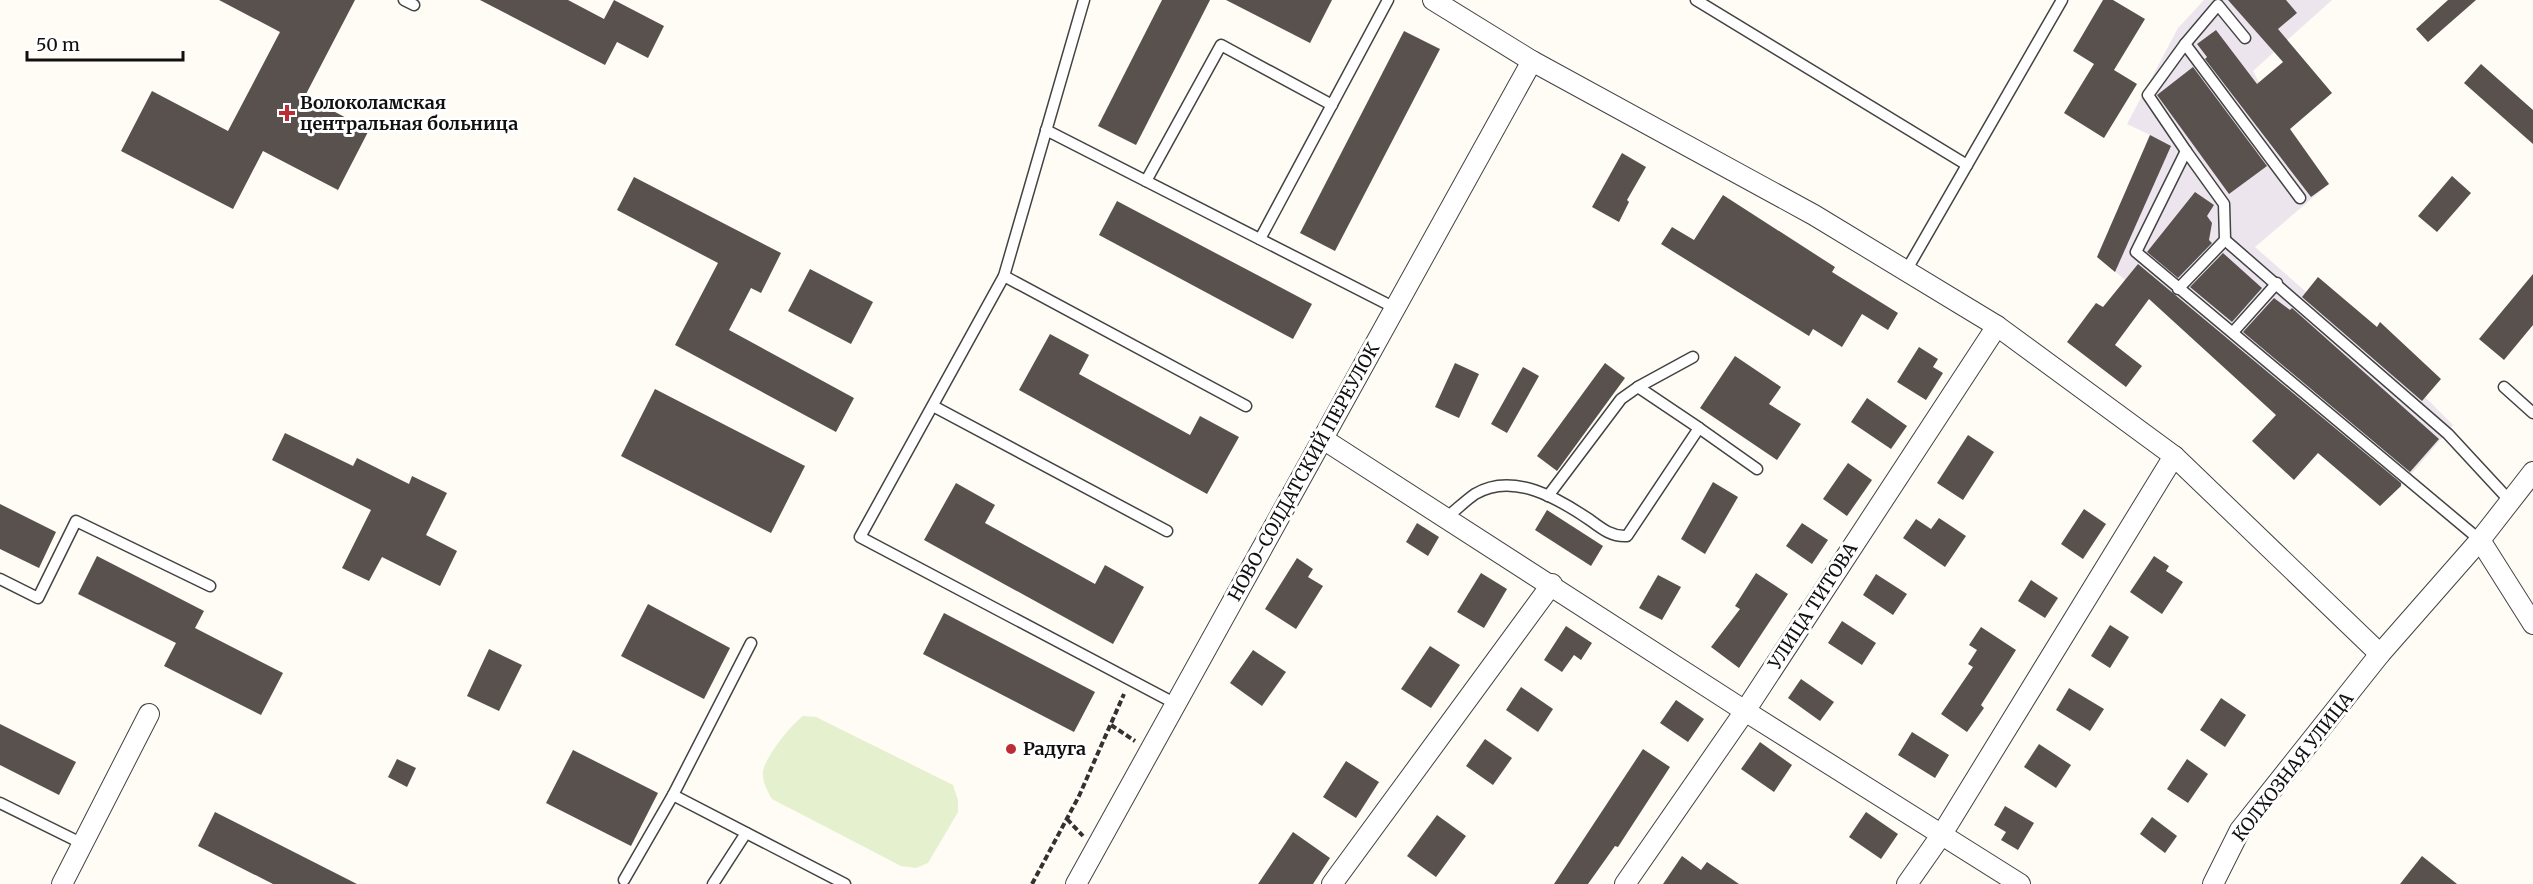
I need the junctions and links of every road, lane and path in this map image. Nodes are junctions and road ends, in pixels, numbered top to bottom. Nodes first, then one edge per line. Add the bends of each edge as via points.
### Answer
1 (1084, 0) edge
2 (1388, 0) edge
3 (1433, 0) edge
4 (1696, 0) edge
5 (2062, 0) edge
6 (2221, 3) edge
7 (2246, 38) dead end
8 (2186, 44) junction
9 (1532, 61) junction
10 (1332, 105) junction
11 (1046, 130) junction
12 (2186, 151) junction
13 (1967, 165) junction
14 (1146, 181) junction
15 (2300, 198) dead end
16 (1260, 239) junction
17 (2225, 240) junction
18 (1906, 271) junction
19 (1004, 276) junction
20 (2277, 283) junction
21 (2178, 289) junction
22 (1395, 308) junction
23 (1997, 326) junction
24 (2234, 331) junction
25 (1693, 357) dead end
26 (1638, 387) junction
27 (2504, 387) dead end
28 (933, 406) junction
29 (1246, 406) dead end
30 (2533, 413) edge
31 (1699, 428) junction
32 (1323, 439) junction
33 (2174, 456) junction
34 (1757, 469) dead end
35 (2533, 472) edge
36 (1548, 496) junction
37 (2510, 501) junction
38 (1447, 518) junction
39 (1167, 531) dead end
40 (2480, 540) junction
41 (0, 579) edge
42 (1552, 585) junction
43 (210, 586) dead end
44 (2533, 624) edge
45 (751, 643) dead end
46 (2380, 654) junction
47 (1131, 680) junction
48 (1176, 704) junction
49 (1745, 711) junction
50 (149, 714) dead end
51 (1111, 725) junction
52 (1150, 751) junction
53 (673, 795) junction
54 (0, 803) edge
55 (746, 833) junction
56 (1942, 834) junction
57 (83, 844) junction
58 (624, 880) dead end
59 (62, 884) edge
60 (713, 884) edge
61 (845, 884) edge
62 (1032, 884) edge
63 (1076, 884) edge
64 (1332, 884) edge
65 (1626, 884) edge
66 (1907, 884) edge
67 (2020, 884) edge
68 (2213, 884) edge

1 - 11 lane
2 - 10 lane
3 - 9 street
4 - 13 lane
5 - 13 lane
6 - 7 lane
6 - 8 lane
8 - 12 lane via 2148,95
8 - 15 lane
9 - 18 street via 1814,215
9 - 22 street, НОВО-СОЛДАТСКИЙ ПЕРЕУЛОК
10 - 14 lane via 1221,45
10 - 16 lane
11 - 14 lane
11 - 19 lane
12 - 17 lane via 2224,204
12 - 21 lane via 2136,252
13 - 18 lane
14 - 16 lane
16 - 22 lane
17 - 20 lane
17 - 21 lane
18 - 23 street
19 - 28 lane
19 - 29 lane
20 - 24 lane
20 - 37 lane via 2448,434
21 - 24 lane
22 - 32 street, НОВО-СОЛДАТСКИЙ ПЕРЕУЛОК
23 - 33 street
23 - 49 street, УЛИЦА ТИТОВА
24 - 40 lane
25 - 26 lane
26 - 31 lane
26 - 36 lane via 1621,399
27 - 30 lane
28 - 39 lane
28 - 47 lane via 860,537
31 - 34 lane
31 - 36 lane via 1627,536 1607,532
32 - 38 street
32 - 48 street, НОВО-СОЛДАТСКИЙ ПЕРЕУЛОК
33 - 46 street
33 - 56 street
35 - 37 street, КОЛХОЗНАЯ УЛИЦА
36 - 38 lane via 1527,487 1504,484 1477,493
37 - 40 street, КОЛХОЗНАЯ УЛИЦА
38 - 42 street
40 - 44 street
40 - 46 street, КОЛХОЗНАЯ УЛИЦА
41 - 43 lane via 38,598 76,521
42 - 49 street
42 - 64 street
45 - 53 lane
46 - 68 street, КОЛХОЗНАЯ УЛИЦА via 2240,830
47 - 48 lane
47 - 51 path
48 - 52 street, НОВО-СОЛДАТСКИЙ ПЕРЕУЛОК
49 - 56 street
49 - 65 street, УЛИЦА ТИТОВА
50 - 57 street
51 - 52 path
51 - 62 path
52 - 63 street, НОВО-СОЛДАТСКИЙ ПЕРЕУЛОК
53 - 55 lane
53 - 58 lane
54 - 57 lane
55 - 60 lane
55 - 61 lane
56 - 66 street
56 - 67 street
57 - 59 street

